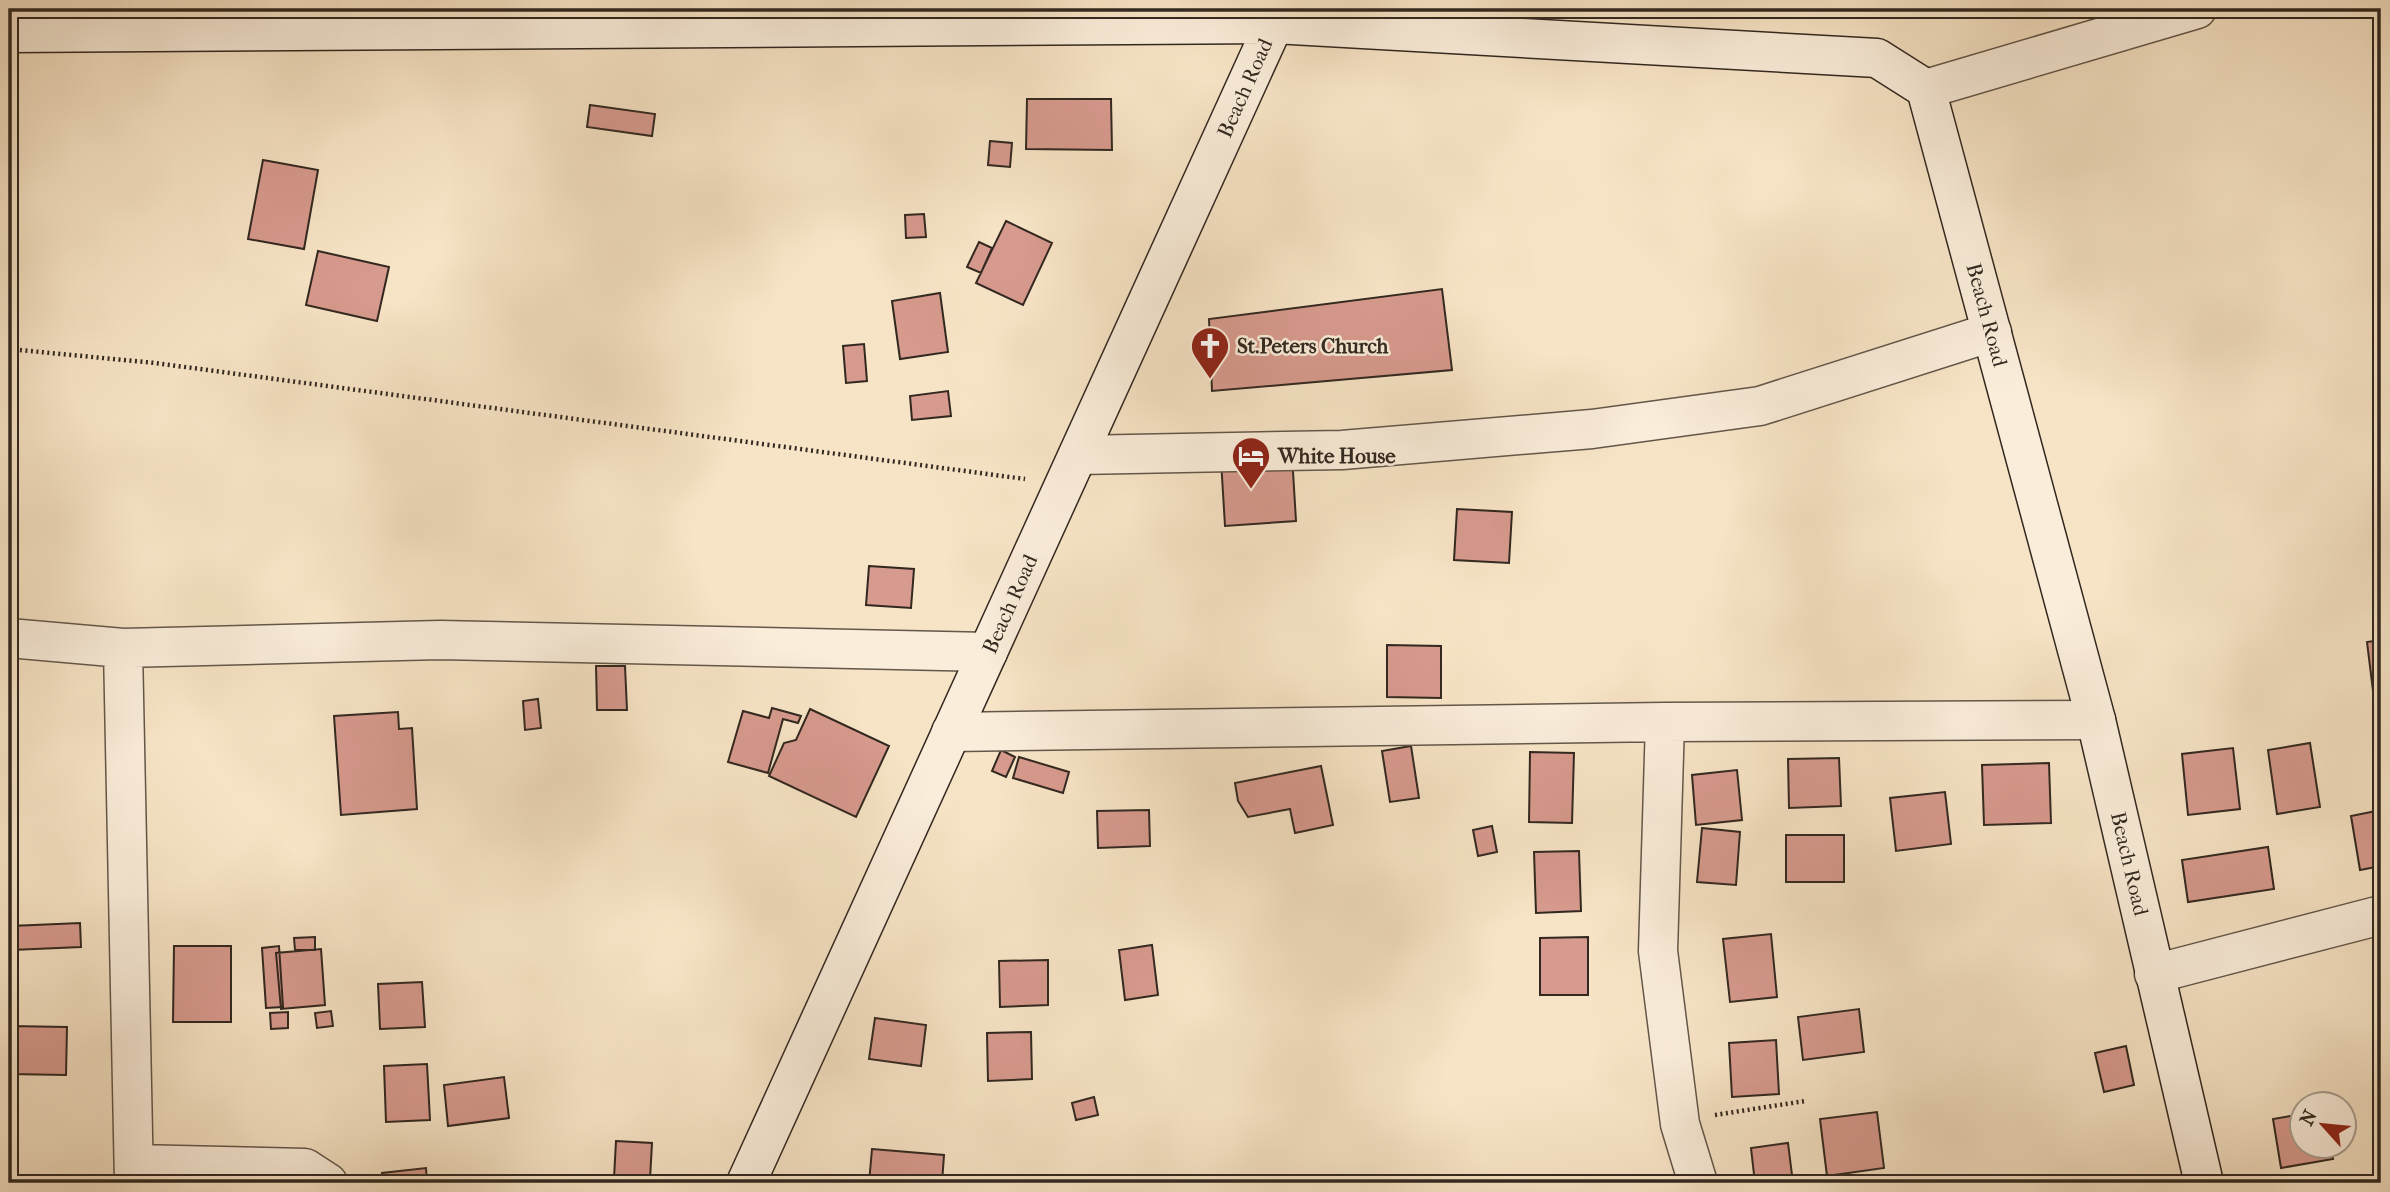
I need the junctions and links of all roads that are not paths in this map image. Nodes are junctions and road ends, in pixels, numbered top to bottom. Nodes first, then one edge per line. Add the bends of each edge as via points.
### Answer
1 (2197, 9) edge
2 (1274, 24) junction
3 (9, 33) edge
4 (1926, 89) junction
5 (1992, 332) junction
6 (1071, 469) junction
7 (9, 638) edge
8 (123, 648) junction
9 (988, 652) junction
10 (2096, 720) junction
11 (1665, 722) junction
12 (951, 732) junction
13 (2381, 915) edge
14 (2154, 974) junction
15 (134, 1174) edge
16 (328, 1183) edge
17 (747, 1183) edge
18 (1698, 1183) edge
19 (2204, 1183) edge

1 - 4 street
2 - 3 street, Beach Road
2 - 4 street, Beach Road via 1877,58
2 - 6 street, Beach Road
4 - 5 street, Beach Road
5 - 6 street via 1760,406 1605,428
5 - 10 street, Beach Road
6 - 9 street, Beach Road
7 - 8 street
8 - 9 street via 440,640
8 - 15 street
9 - 12 street, Beach Road
10 - 11 street
10 - 14 street, Beach Road
11 - 12 street
11 - 18 street via 1658,951 1680,1124
12 - 17 street, Beach Road
13 - 14 street
14 - 19 street, Beach Road
15 - 16 street via 305,1168

